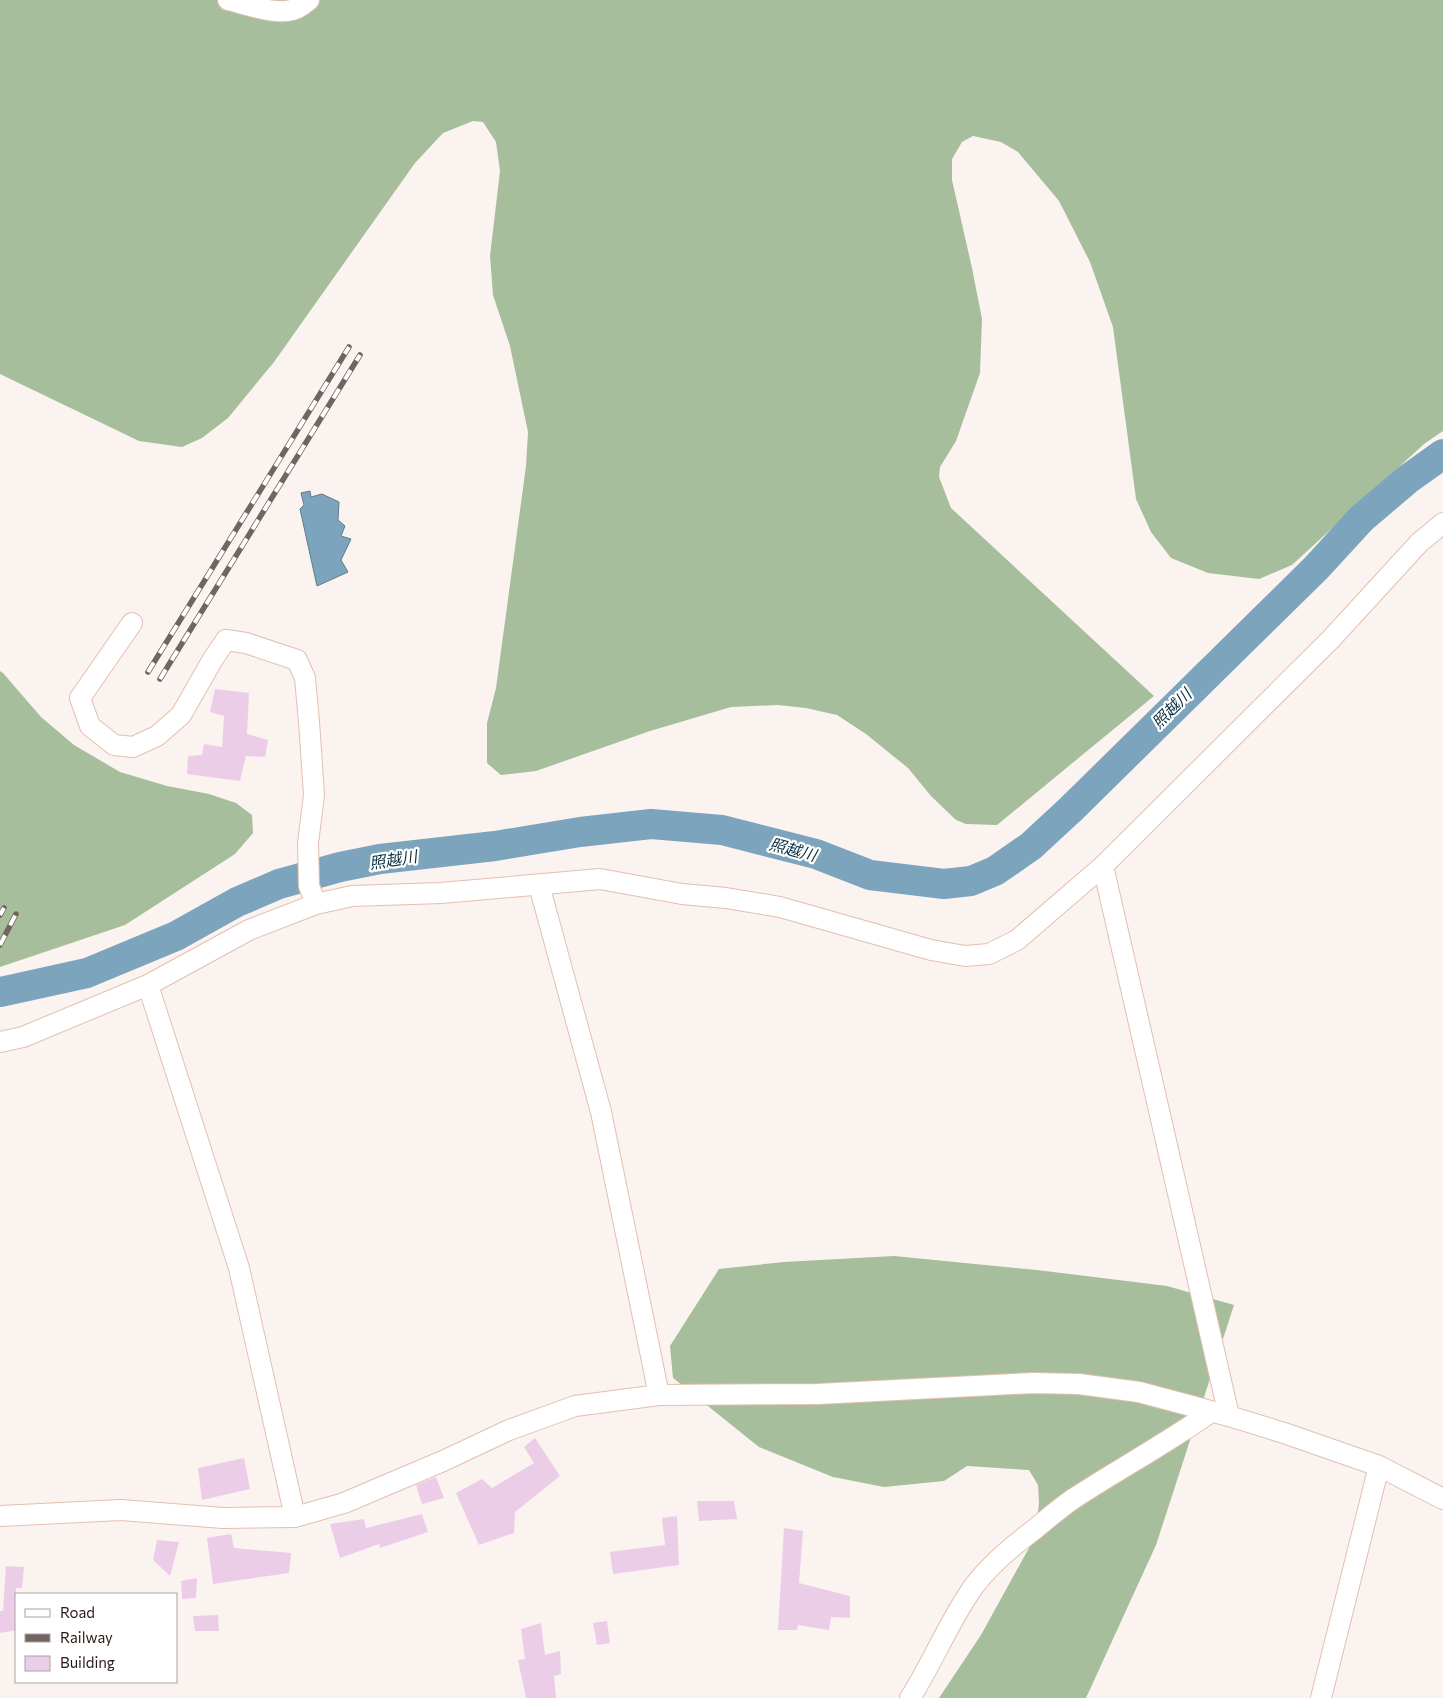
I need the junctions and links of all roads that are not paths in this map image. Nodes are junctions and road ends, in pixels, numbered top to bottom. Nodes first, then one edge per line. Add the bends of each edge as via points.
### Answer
1 (228, 0) edge
2 (309, 0) edge
3 (1443, 523) edge
4 (132, 623) dead end
5 (1103, 866) junction
6 (539, 885) junction
7 (313, 895) junction
8 (148, 985) junction
9 (0, 1042) edge
10 (660, 1395) junction
11 (1220, 1414) junction
12 (1379, 1466) junction
13 (1443, 1499) edge
14 (0, 1516) edge
15 (295, 1518) junction
16 (910, 1698) edge
17 (1321, 1698) edge

1 - 2 street via 291,11
3 - 5 street via 1419,543 1332,639
4 - 7 street via 80,698 90,726 114,745 133,747 158,736 182,715 226,640 246,643 297,660 305,678 314,795 308,844
5 - 6 street via 1017,940 989,954 965,956 931,950 780,907 600,879
5 - 11 street
6 - 7 street via 441,893
6 - 10 street via 601,1112
7 - 8 street
8 - 9 street via 23,1037
8 - 15 street via 239,1268
10 - 11 street via 818,1394 1024,1383 1079,1384 1138,1392
10 - 15 street via 575,1406 509,1430 344,1503
11 - 12 street via 1284,1432
11 - 16 street via 1140,1456 1071,1500 1014,1545 975,1585
12 - 13 street
12 - 17 street
14 - 15 street via 121,1510 223,1518

